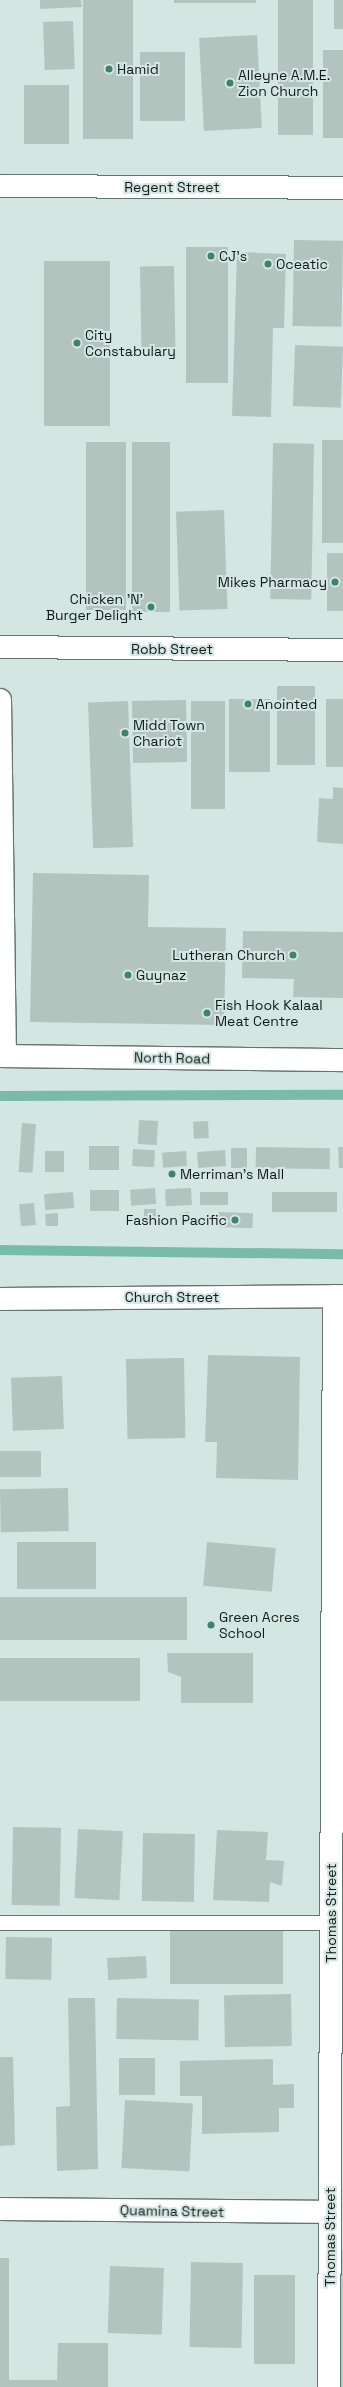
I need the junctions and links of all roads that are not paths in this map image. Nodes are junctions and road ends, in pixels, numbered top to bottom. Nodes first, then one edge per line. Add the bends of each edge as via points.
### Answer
1 (0, 186) edge
2 (343, 188) edge
3 (0, 647) edge
4 (343, 650) edge
5 (0, 700) edge
6 (2, 1056) edge
7 (343, 1060) edge
8 (339, 1296) edge
9 (0, 1298) edge
10 (0, 1923) edge
11 (331, 1923) junction
12 (0, 2209) edge
13 (336, 2212) edge
14 (329, 2387) edge

1 - 2 street, Regent Street
3 - 4 street, Robb Street
5 - 6 street
6 - 7 street, North Road
8 - 9 street, Church Street
8 - 11 street, Thomas Street
10 - 11 lane
11 - 13 street, Thomas Street
12 - 13 street, Quamina Street
13 - 14 street, Thomas Street

